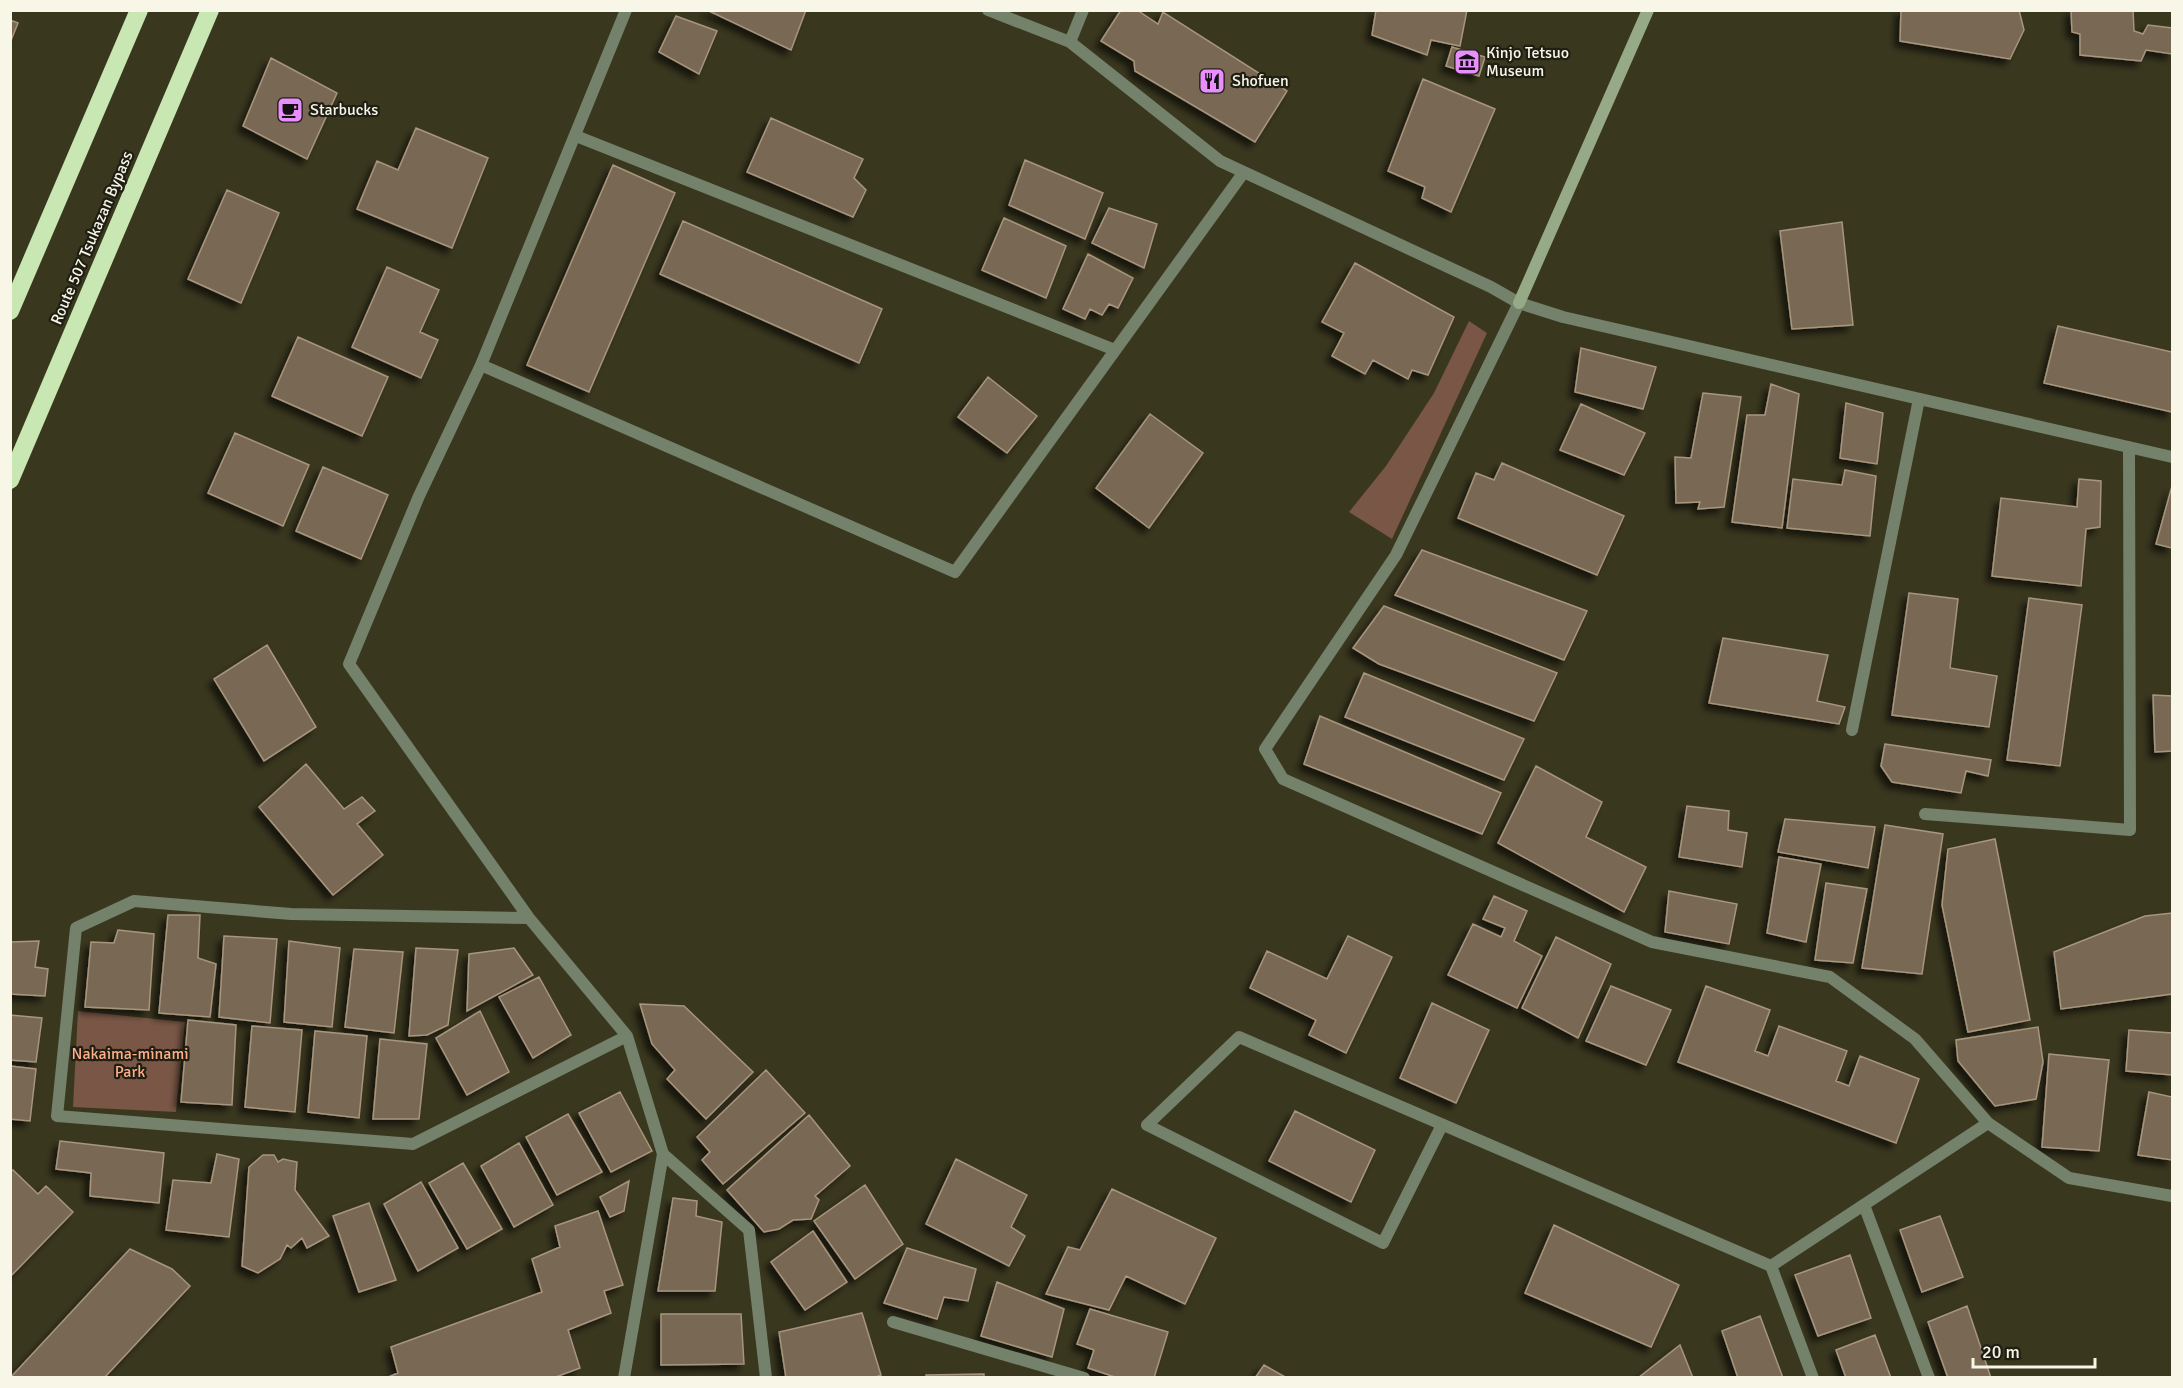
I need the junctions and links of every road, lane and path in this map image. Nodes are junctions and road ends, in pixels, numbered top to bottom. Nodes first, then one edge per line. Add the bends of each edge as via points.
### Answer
1 (139, 10) edge
2 (210, 10) edge
3 (626, 10) edge
4 (988, 10) edge
5 (1083, 10) edge
6 (1648, 10) edge
7 (1070, 42) junction
8 (576, 136) junction
9 (1245, 172) junction
10 (1519, 303) junction
11 (10, 311) edge
12 (1115, 350) junction
13 (481, 365) junction
14 (1919, 399) junction
15 (2129, 447) junction
16 (2172, 457) edge
17 (10, 480) edge
18 (1852, 730) dead end
19 (1925, 814) dead end
20 (530, 918) junction
21 (627, 1036) junction
22 (1988, 1123) junction
23 (1442, 1125) junction
24 (663, 1154) junction
25 (2172, 1196) edge
26 (1864, 1205) junction
27 (1771, 1266) junction
28 (893, 1322) dead end
29 (624, 1377) edge
30 (766, 1377) edge
31 (1084, 1377) edge
32 (1813, 1377) edge
33 (1929, 1377) edge

1 - 11 highway
2 - 17 highway, Route 507 Tsukazan Bypass
3 - 8 street
4 - 7 street
5 - 7 street
6 - 10 street
7 - 9 street via 1220,161
8 - 12 street
8 - 13 street
9 - 10 street
9 - 12 street
10 - 14 street via 1563,317
10 - 22 street via 1396,555 1265,749 1283,779 1652,942 1830,977 1915,1039
12 - 13 street via 955,572
13 - 20 street via 419,495 349,664
14 - 15 street
14 - 18 street
15 - 16 street
15 - 19 street via 2130,830
20 - 21 street
20 - 21 street via 291,914 134,901 76,928 57,1116 413,1144
21 - 24 street
22 - 25 street via 2069,1178
22 - 26 street
23 - 23 street via 1383,1243 1147,1125 1239,1037
23 - 27 street
24 - 29 street
24 - 30 street via 749,1230
26 - 27 street
26 - 33 street
27 - 32 street
28 - 31 street

